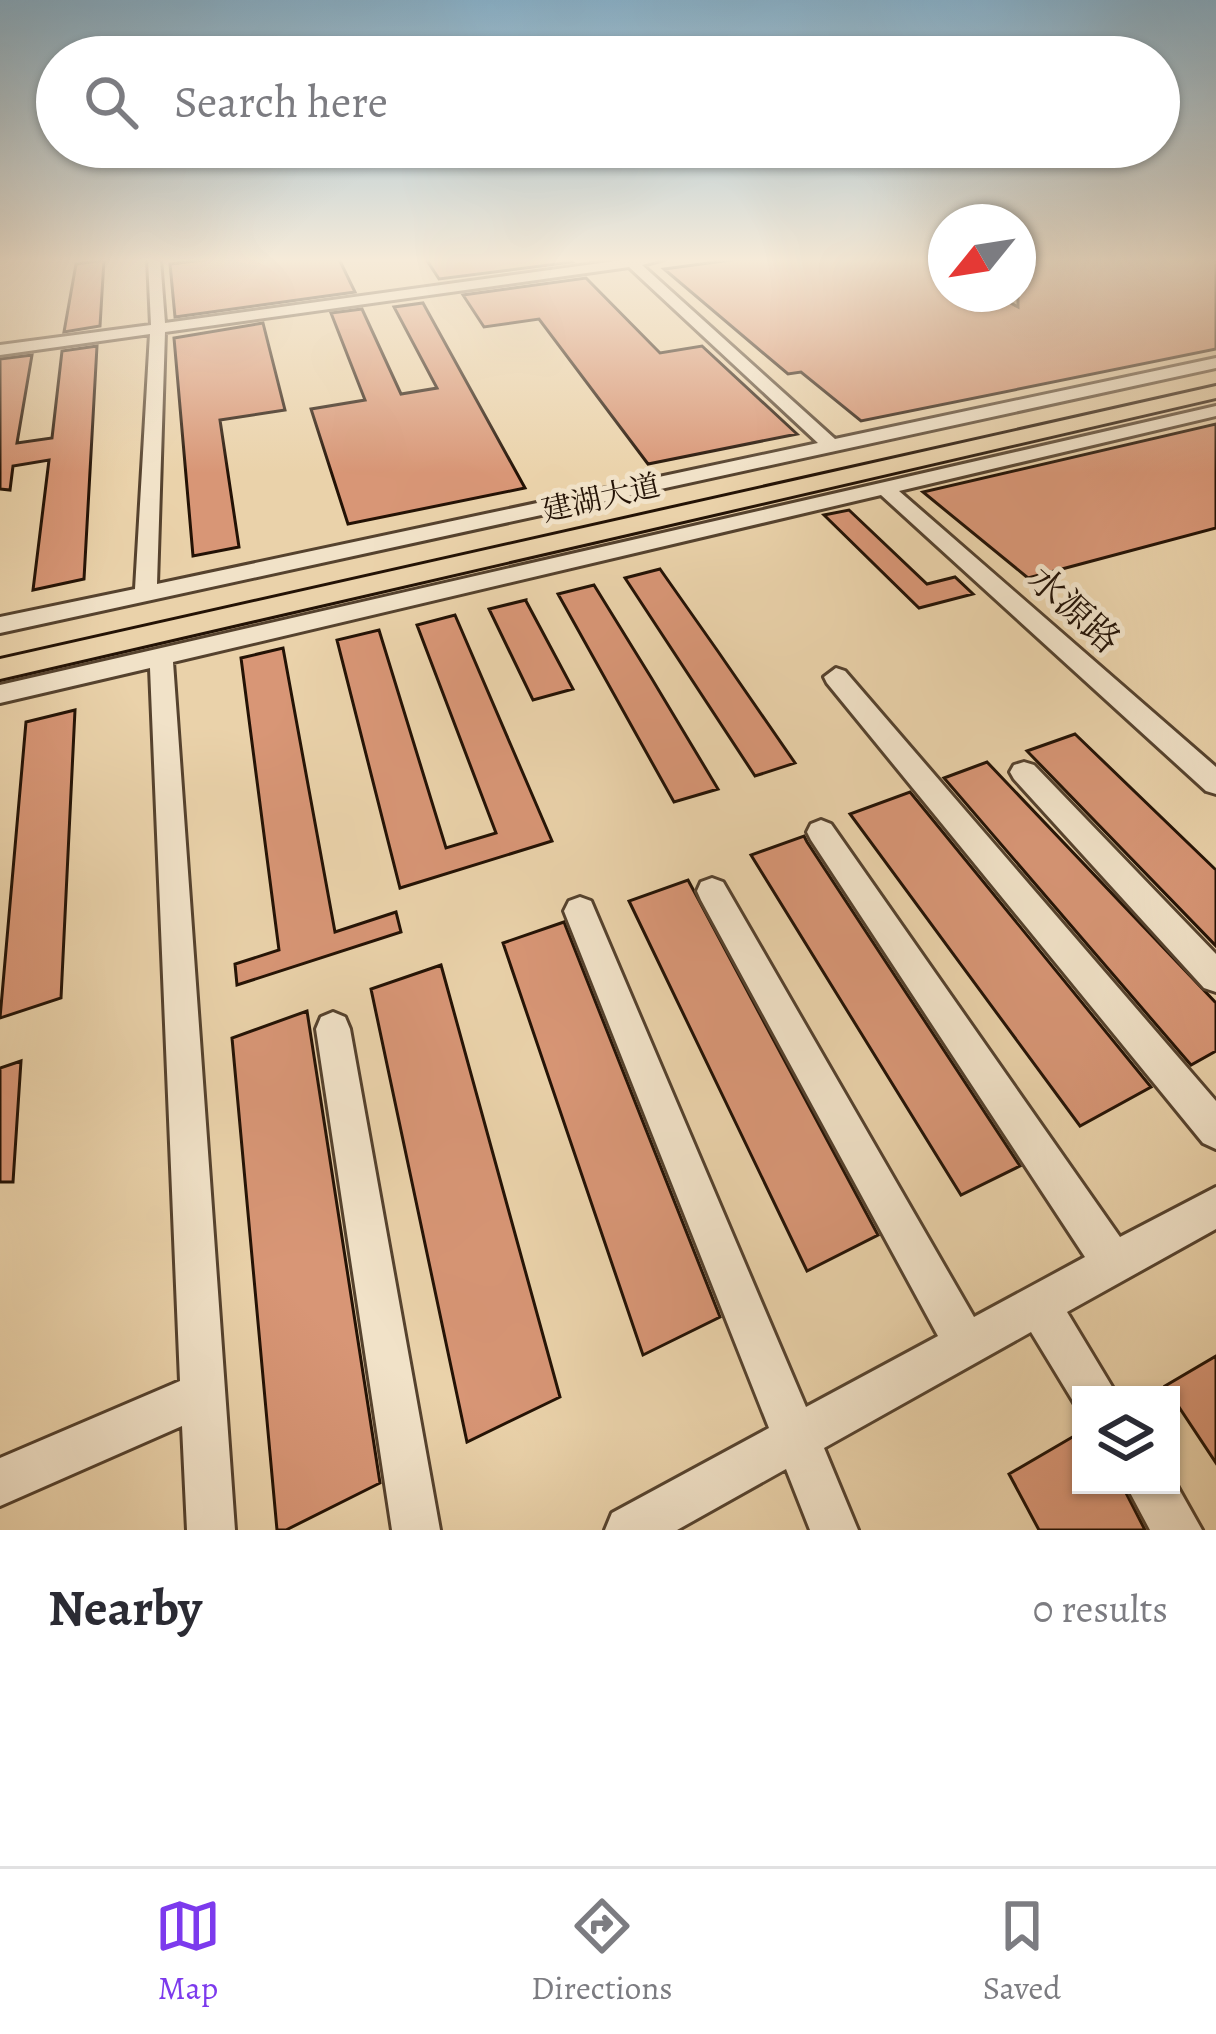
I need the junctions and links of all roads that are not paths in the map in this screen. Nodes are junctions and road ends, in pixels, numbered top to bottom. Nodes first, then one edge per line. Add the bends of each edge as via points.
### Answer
1 (141, 330) edge
2 (158, 330) edge
3 (706, 330) edge
4 (0, 350) edge
5 (1216, 363) edge
6 (1216, 378) edge
7 (1216, 392) edge
8 (1216, 411) edge
9 (832, 446) junction
10 (885, 489) junction
11 (146, 593) junction
12 (0, 625) edge
13 (0, 647) edge
14 (161, 656) junction
15 (0, 669) edge
16 (836, 677) dead end
17 (0, 694) edge
18 (1024, 772) dead end
19 (1216, 783) edge
20 (820, 832) dead end
21 (712, 891) dead end
22 (580, 911) dead end
23 (1216, 977) edge
24 (332, 1029) dead end
25 (1216, 1130) edge
26 (1216, 1207) edge
27 (1113, 1264) junction
28 (1039, 1305) junction
29 (966, 1345) junction
30 (1088, 1386) edge
31 (204, 1394) junction
32 (796, 1438) junction
33 (0, 1482) edge
34 (1156, 1494) edge
35 (211, 1530) edge
36 (416, 1530) edge
37 (628, 1530) edge
38 (834, 1530) edge
39 (1178, 1530) edge

1 - 4 street
2 - 11 street
3 - 9 street
5 - 9 street
6 - 13 main road, 建湖大道
7 - 15 main road, 建湖大道
8 - 10 street
9 - 11 street
10 - 14 street
10 - 19 street, 水源路
11 - 12 street
14 - 17 street
14 - 31 street
16 - 25 street
18 - 23 street
20 - 27 street
21 - 29 street
22 - 32 street
24 - 36 street
26 - 27 street
27 - 28 street
28 - 29 street
28 - 30 street
29 - 32 street
31 - 33 street
31 - 35 street
32 - 37 street
32 - 38 street
34 - 39 street

